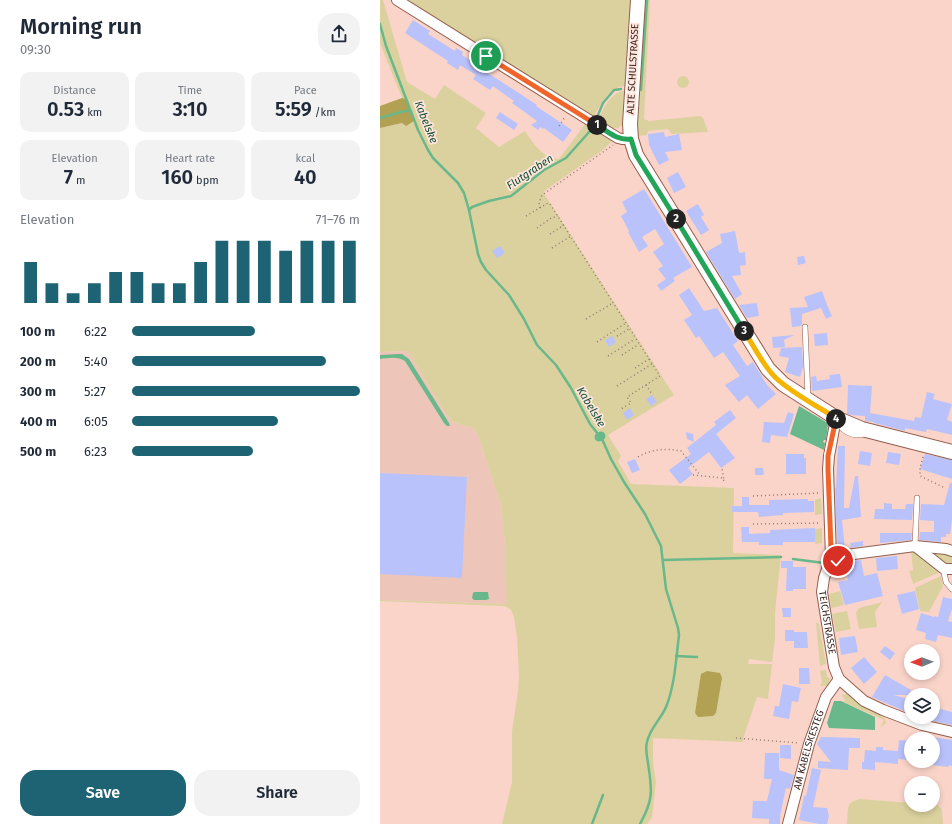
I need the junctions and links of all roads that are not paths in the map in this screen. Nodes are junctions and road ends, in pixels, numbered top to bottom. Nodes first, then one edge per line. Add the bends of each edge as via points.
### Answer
1 (396, 0) edge
2 (638, 0) edge
3 (631, 139) junction
4 (805, 327) dead end
5 (808, 400) junction
6 (836, 418) junction
7 (952, 452) edge
8 (917, 498) dead end
9 (914, 546) junction
10 (952, 551) edge
11 (831, 557) junction
12 (947, 568) edge
13 (952, 589) edge
14 (839, 679) junction
15 (952, 732) edge
16 (788, 824) edge

1 - 3 street via 618,138
2 - 3 street, ALTE SCHULSTRASSE
3 - 5 street via 636,155 768,369 783,384
4 - 5 lane
5 - 6 street
6 - 7 street via 862,430
6 - 11 street, TEICHSTRASSE via 828,456
8 - 9 lane
9 - 10 street
9 - 11 street
9 - 12 street
11 - 14 street, TEICHSTRASSE via 822,592 834,667
12 - 13 lane via 946,582
14 - 15 street, TEICHSTRASSE via 864,701 883,710 922,725
14 - 16 street, AM KABELSKESTEG via 826,697 809,744

